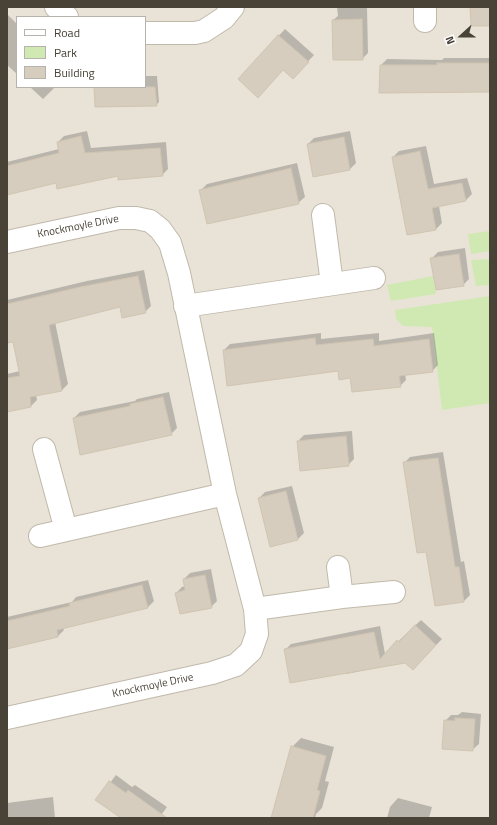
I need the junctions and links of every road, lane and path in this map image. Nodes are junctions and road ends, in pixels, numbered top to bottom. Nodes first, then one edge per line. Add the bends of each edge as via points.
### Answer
1 (56, 7) edge
2 (233, 7) edge
3 (66, 16) edge
4 (146, 33) edge
5 (323, 215) dead end
6 (7, 242) edge
7 (374, 278) dead end
8 (332, 284) junction
9 (185, 306) junction
10 (44, 449) dead end
11 (225, 494) junction
12 (66, 530) junction
13 (40, 536) dead end
14 (338, 568) dead end
15 (394, 592) dead end
16 (342, 597) junction
17 (255, 609) junction
18 (7, 718) edge

1 - 3 street
2 - 4 street via 224,18 204,31
5 - 8 street
6 - 9 street, Knockmoyle Drive via 119,218 150,221 160,229 170,243
7 - 8 street
8 - 9 street
9 - 11 street, Knockmoyle Drive
10 - 12 street
11 - 12 street
11 - 17 street, Knockmoyle Drive
12 - 13 street
14 - 16 street
15 - 16 street
16 - 17 street
17 - 18 street, Knockmoyle Drive via 255,642 249,654 236,665 212,673

